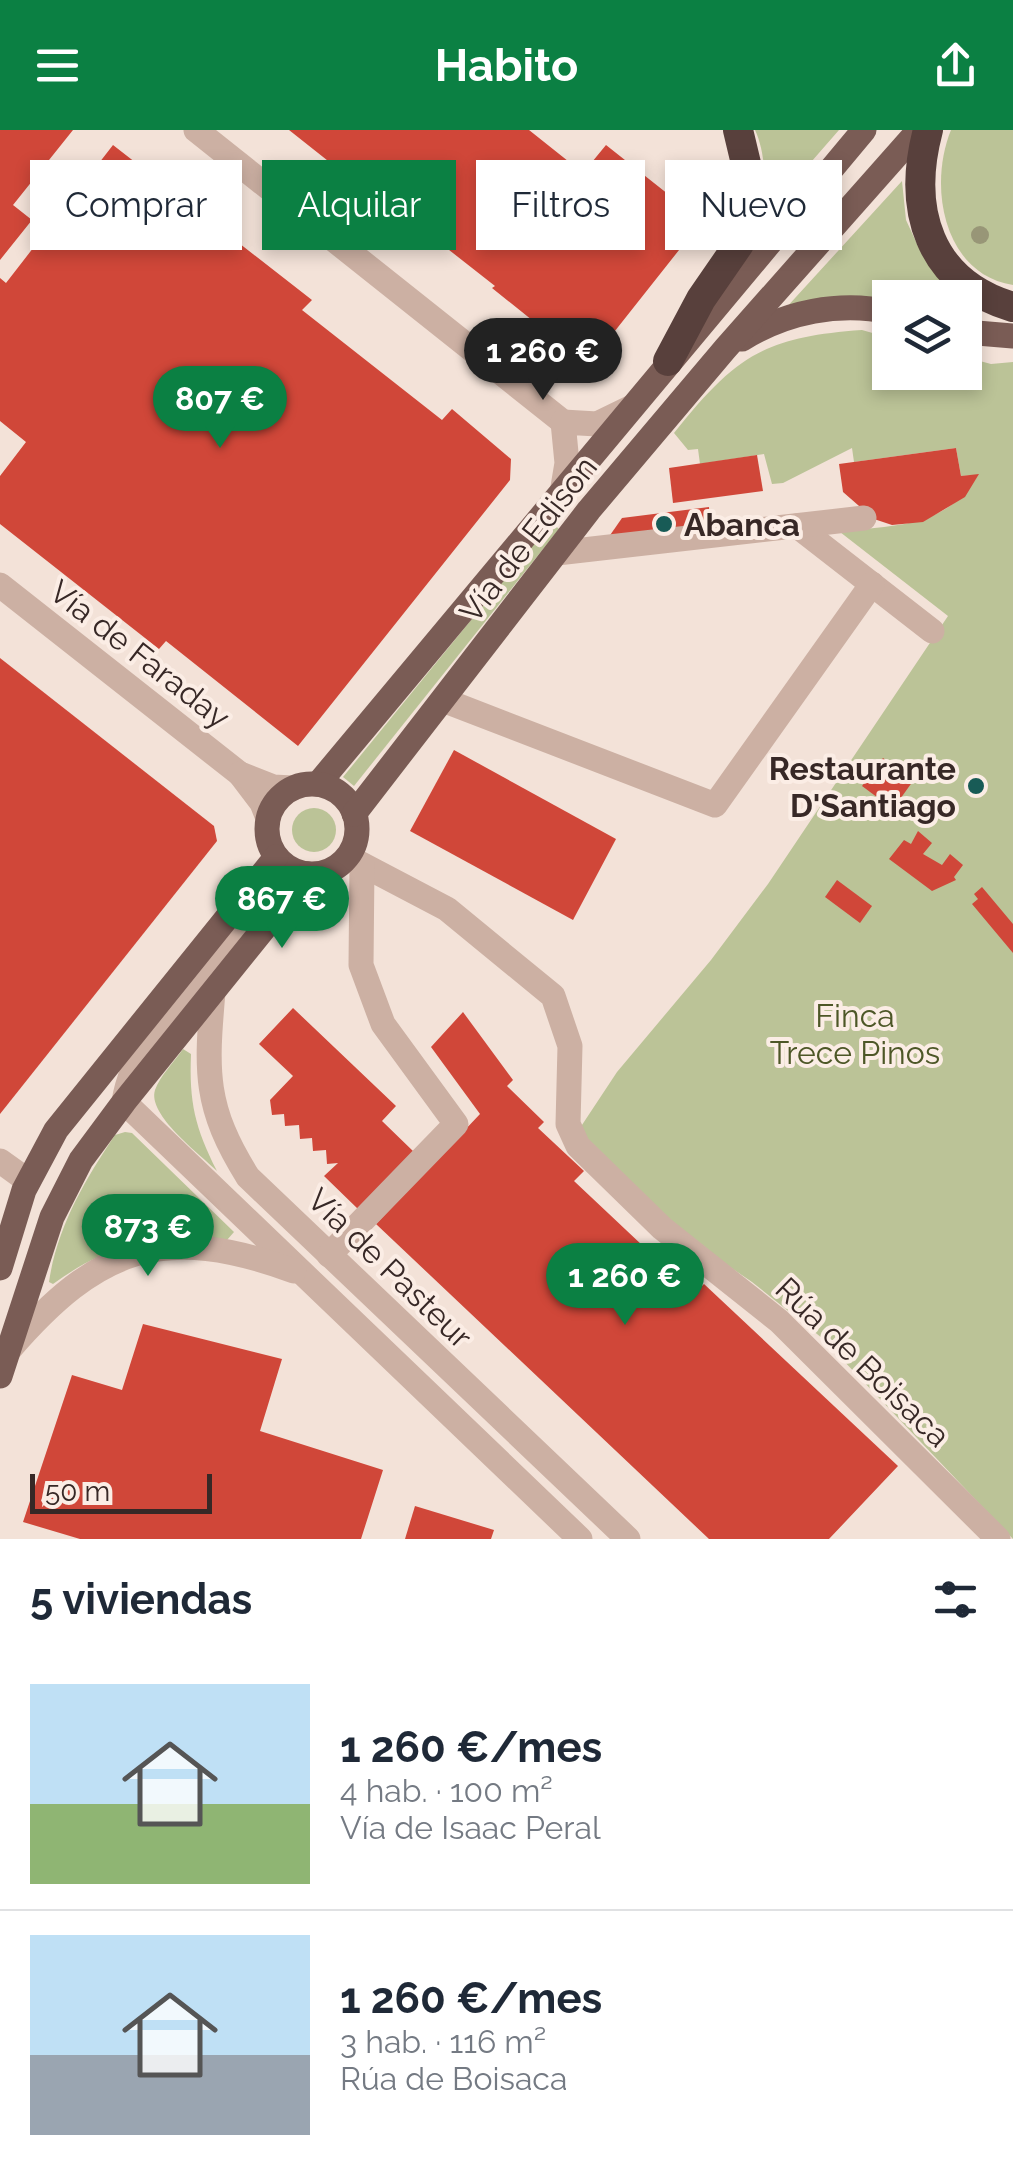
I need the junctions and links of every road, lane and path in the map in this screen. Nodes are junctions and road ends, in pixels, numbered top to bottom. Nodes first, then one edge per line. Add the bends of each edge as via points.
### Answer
1 (196, 130) edge
2 (738, 130) edge
3 (864, 130) edge
4 (919, 130) edge
5 (928, 130) edge
6 (1013, 307) edge
7 (872, 311) edge
8 (982, 333) edge
9 (1013, 336) edge
10 (725, 349) junction
11 (668, 362) junction
12 (632, 406) junction
13 (563, 422) junction
14 (563, 488) junction
15 (864, 518) dead end
16 (796, 526) junction
17 (557, 552) junction
18 (0, 584) edge
19 (872, 584) junction
20 (932, 631) dead end
21 (443, 700) junction
22 (240, 774) junction
23 (318, 784) junction
24 (292, 788) junction
25 (354, 814) junction
26 (268, 818) junction
27 (276, 857) junction
28 (355, 861) junction
29 (308, 874) junction
30 (250, 886) junction
31 (213, 992) junction
32 (124, 1102) junction
33 (0, 1161) edge
34 (0, 1180) edge
35 (28, 1180) junction
36 (329, 1255) junction
37 (0, 1268) edge
38 (305, 1276) junction
39 (8, 1350) junction
40 (0, 1376) edge
41 (580, 1539) edge
42 (628, 1539) edge
43 (998, 1539) edge

1 - 13 street
2 - 11 highway via 749,210 739,244
3 - 11 main road, Vía de Edison
4 - 10 main road, Vía de Edison
5 - 6 highway via 920,209 936,250 980,293
7 - 10 main road via 824,309 786,317
8 - 9 main road
10 - 17 main road, Vía de Edison
11 - 12 main road, Vía de Edison
12 - 13 street via 597,424
12 - 14 main road, Vía de Edison
13 - 14 street
14 - 23 main road, Vía de Edison
15 - 16 street
16 - 17 street
16 - 19 street
17 - 21 main road, Vía de Edison
18 - 22 street, Vía de Faraday
19 - 20 street
19 - 21 street via 716,804
21 - 25 main road, Vía de Edison
22 - 24 street, Vía de Faraday
22 - 26 street, Vía de Faraday
23 - 24 main road
23 - 25 main road via 340,794
24 - 26 main road
25 - 28 main road
26 - 27 main road
27 - 29 main road
27 - 30 main road
28 - 29 main road
28 - 36 street via 360,965 382,1024 456,1124
28 - 43 street, Rúa de Boisaca via 447,909 553,996 570,1046 568,1124 578,1146 662,1228 779,1320
29 - 31 main road
30 - 32 street via 240,922 146,1044
30 - 35 main road via 66,1117
31 - 32 main road
31 - 36 street, Vía de Pasteur via 208,1074 225,1139 248,1176
32 - 38 street, Vía de Pasteur
32 - 39 main road via 81,1160 52,1217
33 - 35 street
34 - 35 street
35 - 37 main road
36 - 42 street, Vía de Pasteur
38 - 39 street, Vía de Pasteur via 213,1247 137,1253 84,1276
38 - 41 street, Vía de Pasteur
39 - 40 main road

